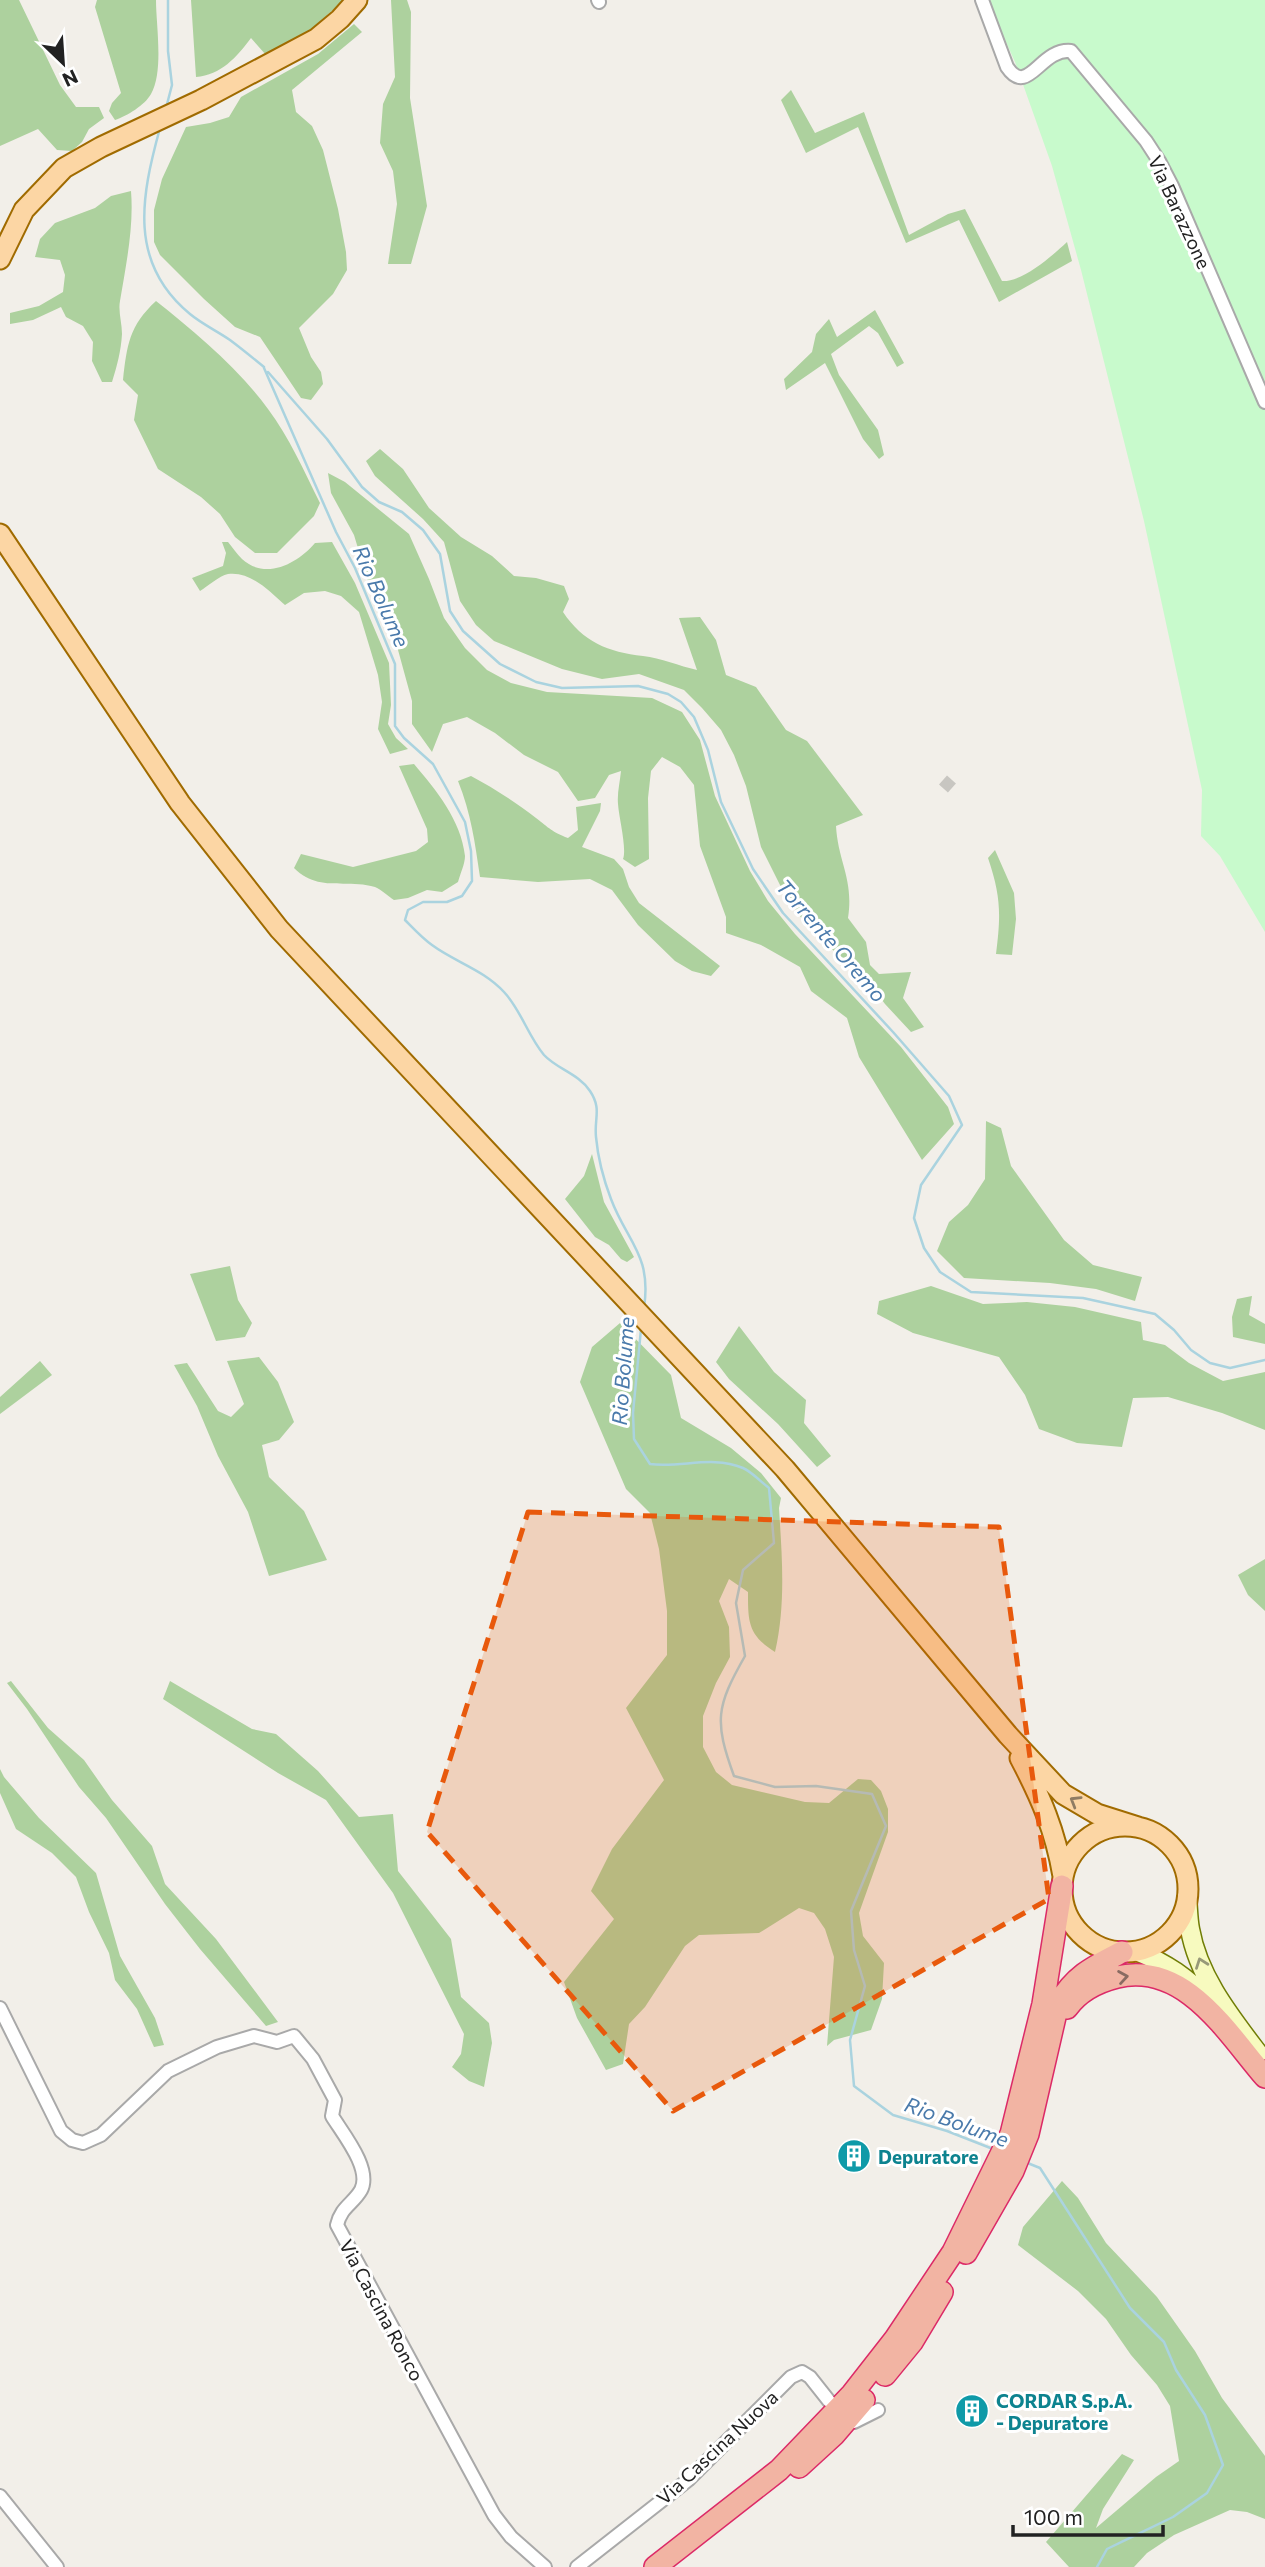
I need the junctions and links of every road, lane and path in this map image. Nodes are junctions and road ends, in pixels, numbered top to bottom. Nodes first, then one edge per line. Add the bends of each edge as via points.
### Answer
1 (357, 0) edge
2 (982, 0) edge
3 (0, 259) edge
4 (1265, 402) edge
5 (1, 535) edge
6 (1008, 1735) junction
7 (1138, 1827) junction
8 (1062, 1881) junction
9 (1187, 1896) junction
10 (1129, 1951) junction
11 (0, 2008) edge
12 (1052, 2030) junction
13 (1265, 2067) edge
14 (1020, 2134) junction
15 (1004, 2169) junction
16 (829, 2401) dead end
17 (878, 2410) dead end
18 (854, 2422) dead end
19 (0, 2496) edge
20 (57, 2567) edge
21 (545, 2567) edge
22 (577, 2567) edge
23 (655, 2567) edge
24 (675, 2567) edge

1 - 3 main road via 316,40 64,168 23,210
2 - 4 street, Via Barazzone via 1007,67 1017,77 1027,77 1060,50 1071,51 1146,141 1172,186
5 - 6 main road via 180,803 279,929 785,1469
7 -> 6 main road via 1097,1814 1063,1794
6 - 8 main road via 1044,1804 1057,1842
7 - 8 main road via 1121,1826 1090,1836 1068,1860
7 - 9 main road via 1159,1836 1176,1852 1184,1866
8 - 10 main road via 1066,1910 1078,1931 1106,1949
8 - 14 highway
9 - 10 main road via 1176,1926 1165,1937
13 -> 9 main road via 1204,1971 1190,1931
10 - 12 highway via 1081,1974 1058,2004
10 - 13 main road via 1159,1960 1191,1982
11 - 21 street, Via Cascina Ronco via 61,2131 82,2143 101,2135 168,2071 254,2036 277,2042 294,2036 319,2069 335,2100 332,2116 364,2169 362,2188 337,2225 494,2515 510,2537
12 -> 13 highway via 1072,2001 1095,1984 1124,1975 1156,1976 1183,1988
12 - 14 highway
14 - 15 highway
15 - 23 highway via 895,2339 852,2394 779,2470
15 - 24 highway via 982,2227 912,2342 834,2435 765,2497
16 - 22 street, Via Cascina Nuova via 810,2377 802,2372 791,2377 688,2480
17 - 18 street
19 - 20 street

